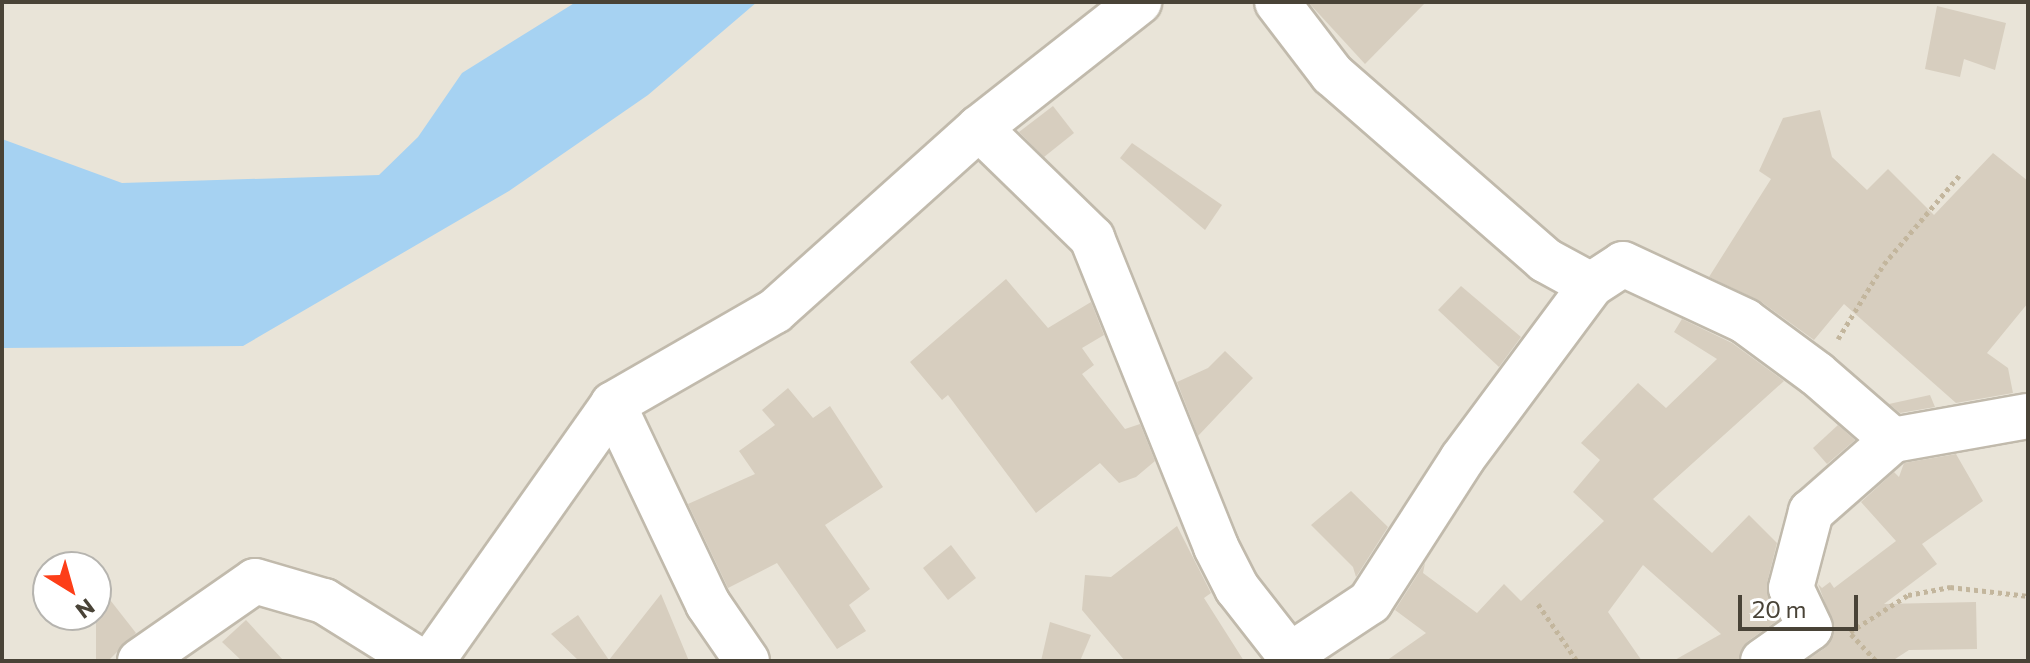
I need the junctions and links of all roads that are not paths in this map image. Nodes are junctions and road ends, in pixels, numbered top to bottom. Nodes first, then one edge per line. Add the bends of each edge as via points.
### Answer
1 (1139, 2) edge
2 (1277, 2) edge
3 (979, 128) junction
4 (1591, 285) junction
5 (613, 404) junction
6 (2028, 416) edge
7 (1893, 440) junction
8 (1292, 658) edge
9 (140, 661) edge
10 (420, 661) edge
11 (432, 661) edge
12 (747, 661) edge
13 (1763, 661) edge

1 - 3 street
2 - 4 street via 1332,74 1545,260
3 - 5 street via 775,311
3 - 8 street via 1092,238 1216,547 1237,588
4 - 7 street via 1623,264 1745,321
4 - 8 street via 1462,459 1370,602
5 - 11 street
5 - 12 street via 708,604
6 - 7 street
7 - 13 street via 1811,512 1791,588 1810,628
9 - 10 street via 255,581 324,601

